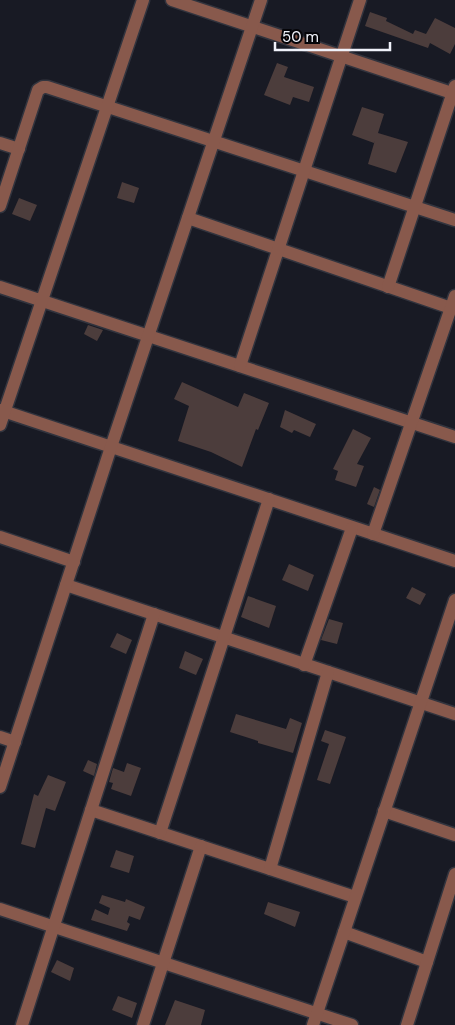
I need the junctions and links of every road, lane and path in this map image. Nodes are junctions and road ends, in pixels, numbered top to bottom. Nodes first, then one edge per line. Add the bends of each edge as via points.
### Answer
1 (143, 0) edge
2 (172, 0) edge
3 (261, 0) edge
4 (360, 0) edge
5 (252, 26) junction
6 (342, 56) junction
7 (454, 91) edge
8 (108, 106) junction
9 (213, 142) junction
10 (0, 143) edge
11 (19, 149) junction
12 (304, 171) junction
13 (0, 206) edge
14 (414, 208) junction
15 (188, 218) junction
16 (455, 220) edge
17 (278, 248) junction
18 (388, 286) junction
19 (0, 287) edge
20 (455, 296) edge
21 (42, 301) junction
22 (451, 308) junction
23 (148, 336) junction
24 (240, 366) junction
25 (2, 411) edge
26 (412, 422) junction
27 (0, 425) edge
28 (455, 437) edge
29 (111, 447) junction
30 (269, 499) junction
31 (352, 528) junction
32 (373, 534) junction
33 (0, 537) edge
34 (455, 561) edge
35 (74, 562) junction
36 (66, 585) junction
37 (455, 600) edge
38 (154, 614) junction
39 (223, 637) junction
40 (304, 665) junction
41 (328, 672) junction
42 (420, 702) junction
43 (455, 714) edge
44 (0, 737) edge
45 (15, 742) junction
46 (0, 787) edge
47 (90, 810) junction
48 (384, 811) junction
49 (160, 833) junction
50 (455, 835) edge
51 (201, 846) junction
52 (270, 869) junction
53 (455, 874) edge
54 (355, 897) junction
55 (0, 909) edge
56 (53, 926) junction
57 (344, 932) junction
58 (163, 962) junction
59 (427, 962) junction
60 (314, 1019) edge
61 (22, 1025) edge
62 (143, 1025) edge
63 (352, 1025) edge
64 (407, 1025) edge

1 - 8 street
2 - 5 street
3 - 5 street
4 - 6 street
5 - 6 street
5 - 9 street
6 - 7 street
6 - 12 street
7 - 14 street
8 - 9 street
8 - 11 street via 43,86 38,90
8 - 21 street
9 - 12 street
9 - 15 street
10 - 11 street
11 - 13 street
12 - 14 street
12 - 17 street
14 - 16 street
14 - 18 street
15 - 17 street
15 - 23 street
17 - 18 street
17 - 24 street
18 - 22 street
19 - 21 street
20 - 22 street
21 - 23 street
21 - 25 street
22 - 26 street
23 - 24 street
23 - 29 street
24 - 26 street
25 - 27 street
25 - 29 street
26 - 28 street
26 - 32 street
29 - 30 street
29 - 35 street
30 - 31 street
30 - 39 street
31 - 32 street
31 - 40 street
32 - 34 street
33 - 35 street
35 - 36 street
36 - 38 street
36 - 45 street
37 - 42 street
38 - 39 street
38 - 47 street
39 - 40 street
39 - 49 street
40 - 41 street
41 - 42 street
41 - 52 street
42 - 43 street
42 - 48 street
44 - 45 street
45 - 46 street
47 - 49 street
47 - 56 street
48 - 50 street
48 - 54 street
49 - 51 street
51 - 52 street
51 - 58 street
52 - 54 street
53 - 59 street
54 - 57 street
55 - 56 street
56 - 58 street
56 - 61 street
57 - 59 street
57 - 60 street
58 - 60 street
58 - 62 street
59 - 64 street
60 - 63 street

